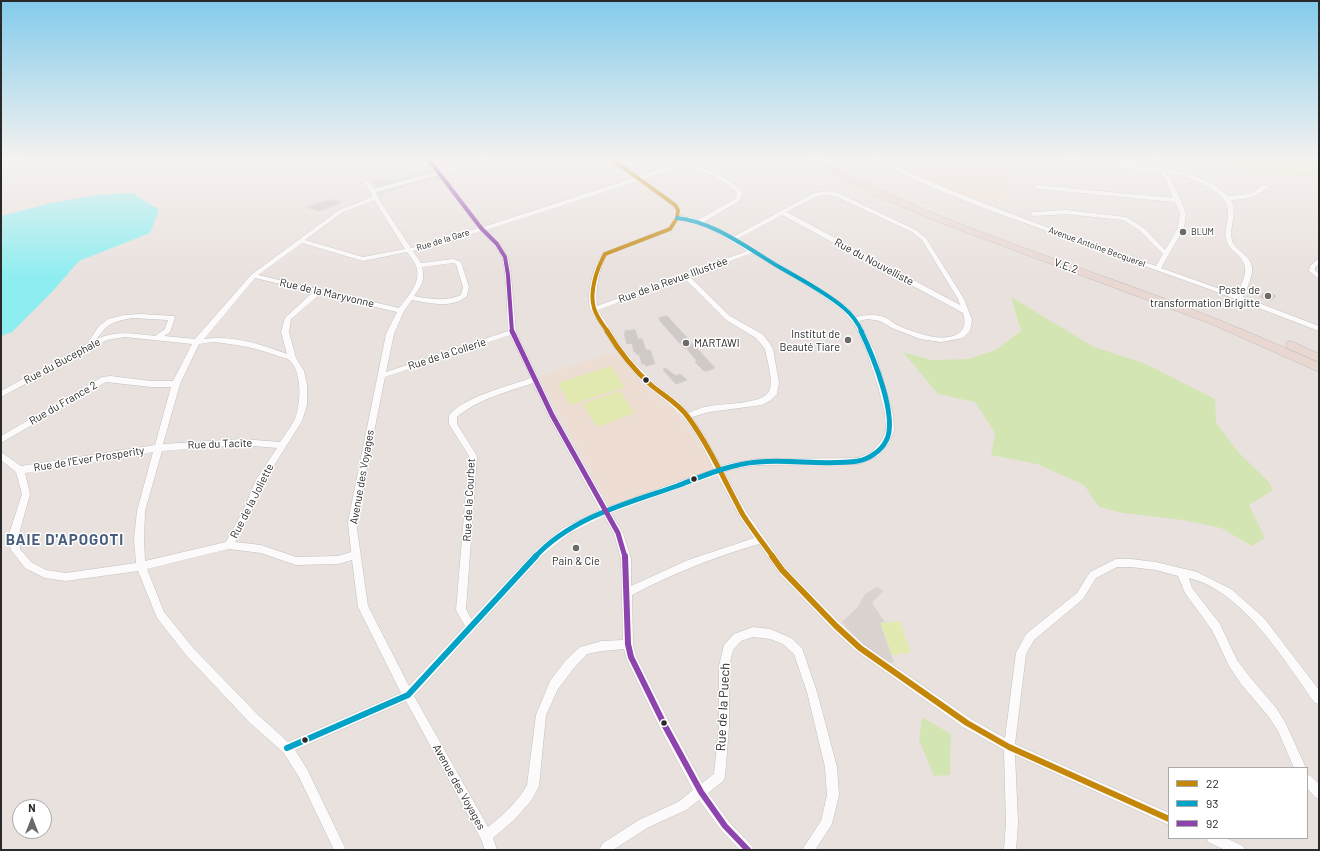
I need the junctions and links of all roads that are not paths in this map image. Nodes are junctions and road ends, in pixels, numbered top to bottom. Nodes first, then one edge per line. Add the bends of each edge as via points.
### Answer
1 (365, 200) edge
2 (377, 200) edge
3 (460, 200) edge
4 (571, 200) edge
5 (667, 200) edge
6 (737, 200) edge
7 (805, 200) edge
8 (848, 200) edge
9 (891, 200) edge
10 (913, 200) edge
11 (968, 200) edge
12 (1175, 200) edge
13 (1178, 200) joint
14 (1229, 200) edge
15 (782, 212) junction
16 (1033, 214) dead end
17 (677, 218) junction
18 (700, 222) junction
19 (481, 228) junction
20 (733, 239) junction
21 (300, 240) junction
22 (409, 250) junction
23 (752, 251) junction
24 (1166, 254) junction
25 (1319, 260) edge
26 (419, 265) junction
27 (1158, 268) junction
28 (684, 275) junction
29 (253, 276) junction
30 (1319, 277) edge
31 (320, 291) junction
32 (1240, 297) junction
33 (410, 298) junction
34 (594, 309) junction
35 (401, 311) junction
36 (967, 312) junction
37 (855, 320) junction
38 (1319, 329) edge
39 (512, 332) junction
40 (158, 337) junction
41 (197, 342) junction
42 (90, 344) junction
43 (292, 358) junction
44 (1319, 358) edge
45 (1319, 368) edge
46 (381, 376) junction
47 (534, 380) junction
48 (176, 384) junction
49 (1, 394) edge
50 (687, 416) junction
51 (1, 440) edge
52 (282, 445) junction
53 (159, 448) junction
54 (1, 455) edge
55 (20, 470) junction
56 (719, 470) junction
57 (606, 511) junction
58 (760, 540) junction
59 (229, 545) junction
60 (356, 555) junction
61 (141, 566) junction
62 (1182, 573) junction
63 (627, 593) junction
64 (471, 628) junction
65 (628, 644) junction
66 (408, 695) junction
67 (1319, 699) edge
68 (1009, 747) junction
69 (287, 748) junction
70 (1300, 767) edge
71 (1308, 781) edge
72 (701, 792) junction
73 (1319, 793) edge
74 (1168, 819) edge
75 (486, 836) junction
76 (1214, 839) edge
77 (340, 850) edge
78 (491, 850) edge
79 (605, 850) edge
80 (748, 850) edge
81 (808, 850) edge
82 (1010, 850) edge
83 (1239, 850) edge

1 - 21 street via 341,212
2 - 22 street
3 - 19 street
4 - 19 street, Rue de la Gare
5 - 17 street via 678,210
6 - 18 street, Rue de la Gare
7 - 15 street
8 - 36 street via 914,231 924,239
9 - 45 highway, V.E.2 via 1178,307 1274,346
10 - 44 highway, V.E.2 via 1180,300
11 - 27 street, Avenue Antoine Becquerel
12 - 13 street
13 - 24 street via 1183,213 1181,228
14 - 32 street via 1231,207 1230,242 1249,263 1250,269
15 - 20 street
15 - 36 street, Rue du Nouvelliste
16 - 24 street via 1066,212 1124,218 1142,229
17 - 18 street
17 - 34 street via 664,232 605,254 593,292
18 - 20 street
19 - 22 street, Rue de la Gare
19 - 39 street via 497,244 505,257
20 - 23 street
21 - 22 street, Rue de la Gare via 363,259
21 - 29 street
22 - 26 street
23 - 28 street, Rue de la Revue Illustrée
23 - 37 street via 826,295
24 - 27 street
25 - 30 street via 1312,267 1312,271
26 - 33 street, Avenue des Voyages via 419,284
26 - 33 street via 453,260 459,263 466,287 464,296 458,300 444,302
27 - 32 street, Avenue Antoine Becquerel
28 - 34 street, Rue de la Revue Illustrée
28 - 50 street via 728,318 759,336 765,343 769,349 775,383 774,392 759,403 710,409
29 - 31 street, Rue de la Maryvonne
29 - 41 street
31 - 35 street, Rue de la Maryvonne
31 - 43 street, Rue de la Joliette via 288,318 285,332
32 - 38 street, Avenue Antoine Becquerel
33 - 35 street, Avenue des Voyages
34 - 50 street via 630,363
35 - 46 street, Avenue des Voyages via 390,334
36 - 37 street via 969,320 966,331 960,336 941,340 923,337 882,319 868,317
37 - 56 street via 871,352 890,414 890,430 886,441 875,454 859,461 758,462
39 - 46 street, Rue de la Collerie
39 - 47 street
40 - 41 street, Rue du Bucephale
40 - 42 street, Rue du Bucephale via 125,335 105,338
40 - 42 street via 168,330 172,318 159,315 133,316 110,321 100,329
41 - 43 street, Rue du Bucephale via 228,341 264,348
41 - 48 street
42 - 49 street, Rue du Bucephale
43 - 52 street, Rue de la Joliette via 300,371 303,405 298,421
46 - 60 street, Avenue des Voyages via 352,522
47 - 57 street
47 - 64 street, Rue de la Courbet via 476,400 453,416 453,424 473,456 461,610
48 - 51 street, Rue du France 2 via 105,380
48 - 53 street
50 - 56 street
52 - 53 street, Rue du Tacite via 242,442
52 - 59 street, Rue de la Joliette via 259,482 247,512
53 - 55 street, Rue de l'Ever Prosperity
53 - 61 street via 141,511
54 - 55 street
55 - 61 street via 26,494 14,534 16,550 28,565 45,574 66,577
56 - 57 street
56 - 58 street
57 - 63 street via 618,533 626,559
57 - 64 street via 566,531 540,552
58 - 63 street via 707,556
58 - 68 street via 782,570 860,648 967,722
59 - 60 street via 261,549 296,561 338,560
59 - 61 street
60 - 66 street, Avenue des Voyages via 363,607
61 - 69 street via 160,615 190,652 254,719
62 - 67 street via 1197,576 1228,592 1260,620
62 - 68 street via 1156,566 1116,563 1093,575 1080,596 1030,637 1021,653
62 - 70 street via 1188,590 1216,627 1232,663 1273,713
63 - 65 street
64 - 66 street
65 - 72 street via 631,656 665,726
65 - 75 street via 584,650 554,685 541,715 533,786 510,816
66 - 69 street
66 - 75 street, Avenue des Voyages
68 - 74 street
68 - 82 street via 1012,823
69 - 77 street via 310,785
71 - 73 street
72 - 79 street, Rue de la Puech via 682,806 643,824
72 - 80 street via 725,826
72 - 81 street, Rue de la Puech via 719,778 724,727 724,666 728,648 738,637 754,632 770,634 786,641 798,651 812,692 831,766 833,795 826,824
75 - 78 street, Avenue des Voyages
76 - 83 street

